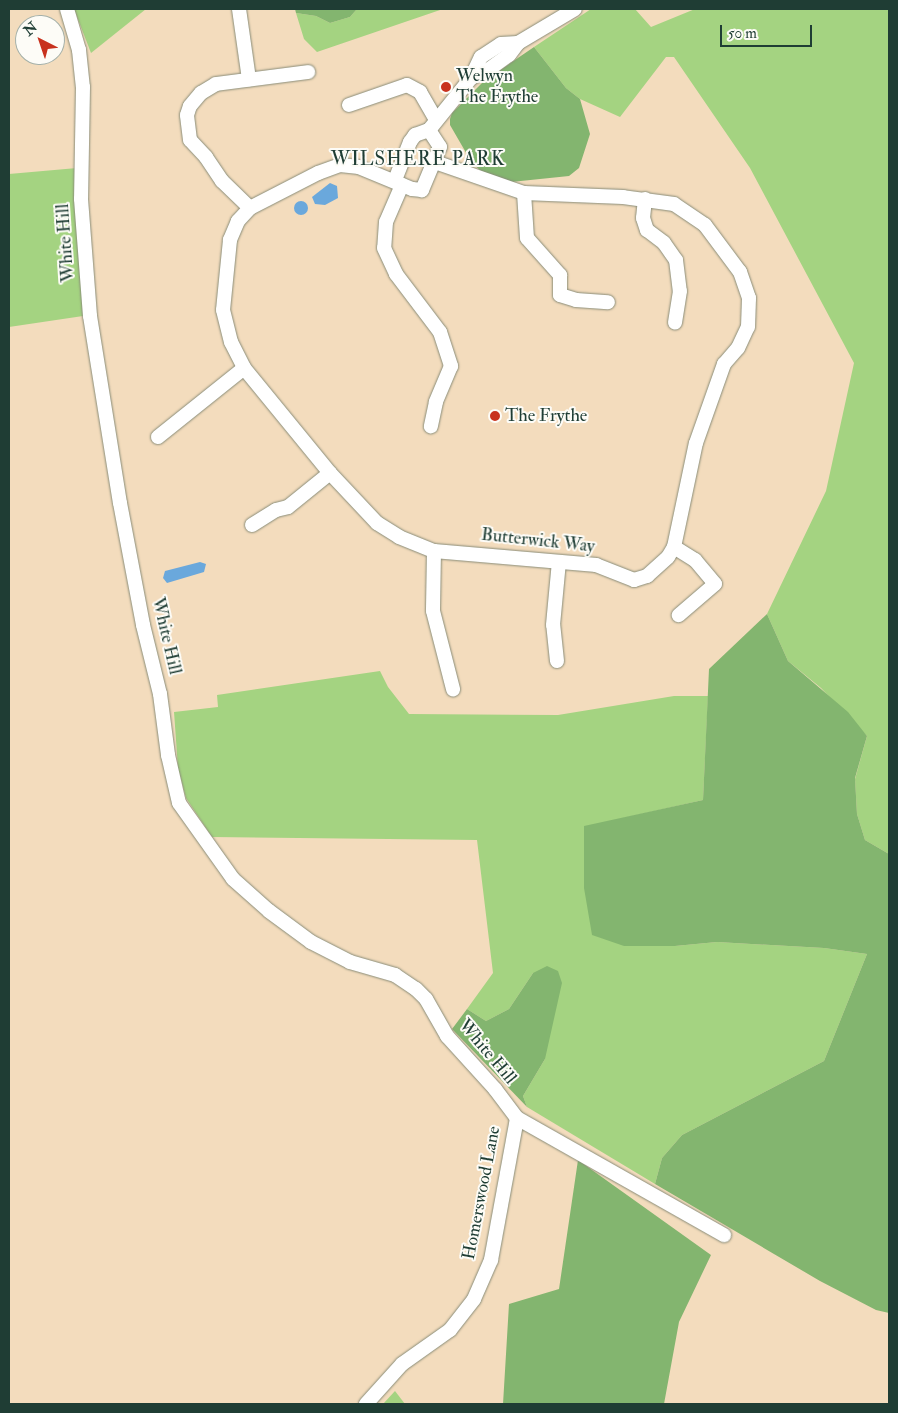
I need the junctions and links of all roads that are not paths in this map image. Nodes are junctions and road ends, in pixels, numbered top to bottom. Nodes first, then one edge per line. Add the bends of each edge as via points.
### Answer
1 (67, 9) edge
2 (239, 9) edge
3 (576, 9) edge
4 (308, 72) dead end
5 (249, 79) junction
6 (348, 105) dead end
7 (432, 124) junction
8 (435, 162) junction
9 (398, 182) junction
10 (524, 193) junction
11 (645, 199) junction
12 (250, 208) junction
13 (608, 302) dead end
14 (675, 323) dead end
15 (244, 368) junction
16 (431, 426) dead end
17 (158, 436) dead end
18 (330, 473) junction
19 (252, 525) dead end
20 (674, 547) junction
21 (434, 551) junction
22 (559, 562) junction
23 (679, 615) dead end
24 (557, 661) dead end
25 (453, 689) dead end
26 (517, 1118) junction
27 (724, 1235) dead end
28 (366, 1404) edge

1 - 26 street, White Hill via 79,50 83,88 81,199 90,316 120,503 180,803 233,878 269,911 311,942 350,962 395,975 416,989 447,1036 496,1089
2 - 5 street
3 - 7 street via 518,43 509,55 471,78
4 - 5 street
5 - 12 street via 216,84 194,99 187,115 190,140 222,181
6 - 7 street via 408,85 420,92
7 - 8 street via 440,147
7 - 9 street via 410,142
8 - 9 street, Butterwick Way via 422,190
8 - 10 street, Butterwick Way
9 - 12 street, Butterwick Way via 358,167 340,165
9 - 16 street via 386,222 384,248 396,274 440,332 451,366 436,402
10 - 11 street, Butterwick Way
10 - 13 street via 527,238 560,276 560,295 576,300
11 - 14 street via 643,218 647,230 664,243 676,260 680,291
11 - 20 street, Butterwick Way via 674,204 705,225 733,259 749,298 744,338 724,364 696,443
12 - 15 street, Butterwick Way via 238,221 230,240 223,294 226,327
15 - 17 street
15 - 18 street, Butterwick Way
18 - 19 street via 288,507 276,510
18 - 21 street, Butterwick Way via 387,531
20 - 22 street, Butterwick Way via 659,566 634,580 596,565
20 - 23 street via 695,560 714,584
21 - 22 street, Butterwick Way
21 - 25 street via 433,610
22 - 24 street via 553,625
26 - 27 street, Homerswood Lane
26 - 28 street, Homerswood Lane via 491,1260 474,1299 450,1330 402,1364

